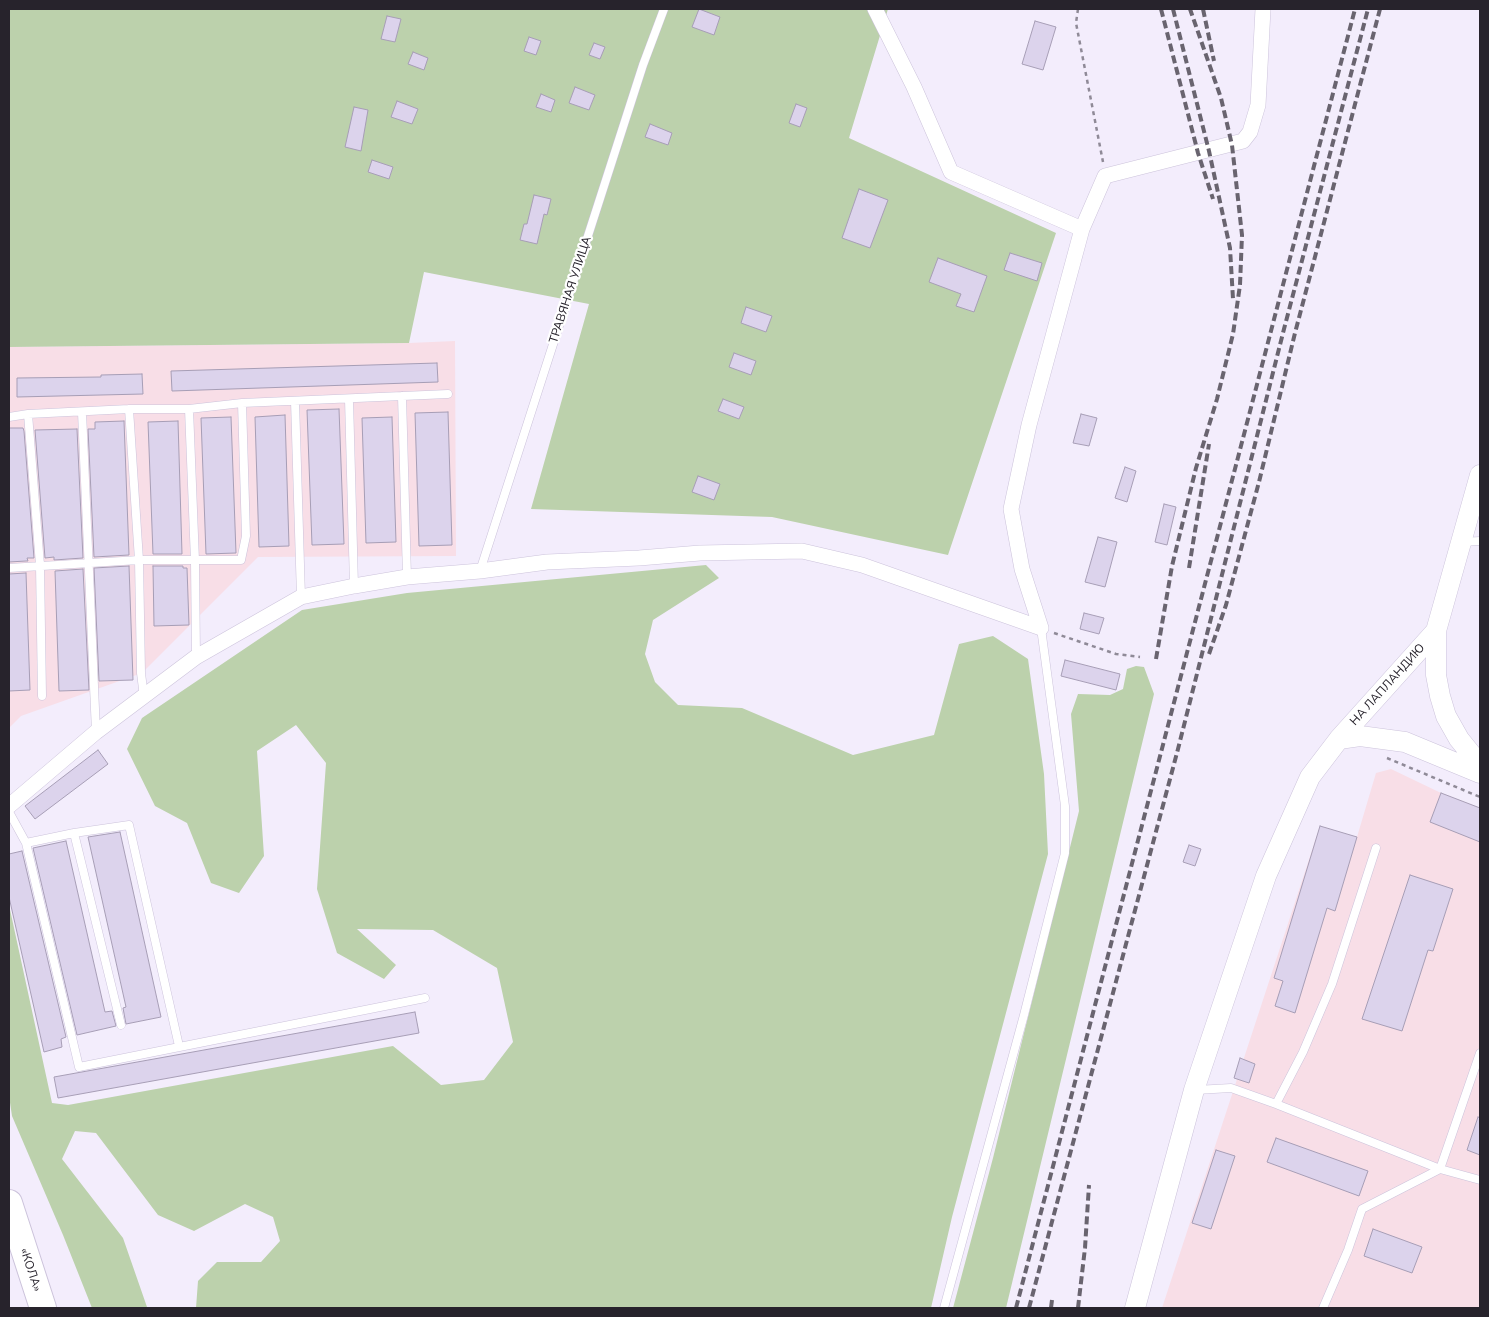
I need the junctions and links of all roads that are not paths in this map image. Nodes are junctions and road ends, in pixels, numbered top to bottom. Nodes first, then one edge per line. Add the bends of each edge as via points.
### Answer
1 (664, 9) edge
2 (875, 9) edge
3 (1263, 9) edge
4 (1082, 229) junction
5 (448, 394) dead end
6 (402, 396) junction
7 (349, 399) junction
8 (295, 401) junction
9 (242, 403) junction
10 (129, 409) junction
11 (189, 410) junction
12 (82, 412) junction
13 (28, 414) junction
14 (9, 417) edge
15 (1480, 475) edge
16 (1471, 541) edge
17 (139, 560) junction
18 (195, 561) junction
19 (90, 562) junction
20 (40, 565) junction
21 (9, 568) edge
22 (480, 571) junction
23 (407, 577) junction
24 (354, 586) junction
25 (301, 597) junction
26 (1041, 628) junction
27 (1436, 631) junction
28 (196, 657) junction
29 (42, 696) dead end
30 (144, 697) junction
31 (96, 732) junction
32 (1339, 740) junction
33 (1480, 765) edge
34 (1480, 773) edge
35 (9, 806) edge
36 (9, 812) edge
37 (74, 832) junction
38 (26, 843) junction
39 (1376, 848) dead end
40 (425, 998) dead end
41 (120, 1025) dead end
42 (179, 1046) junction
43 (1480, 1053) edge
44 (1478, 1065) edge
45 (1194, 1090) junction
46 (1276, 1104) junction
47 (1440, 1169) junction
48 (1480, 1180) edge
49 (9, 1203) edge
50 (43, 1308) edge
51 (944, 1308) edge
52 (1135, 1308) edge
53 (1322, 1308) edge

1 - 22 lane, ТРАВЯНАЯ УЛИЦА via 643,65
2 - 4 street via 951,172
3 - 4 street via 1258,105 1250,132 1243,141 1105,176
4 - 26 street via 1029,425 1011,509 1022,569
5 - 6 lane
6 - 7 lane
6 - 23 lane
7 - 8 lane
7 - 24 lane
8 - 9 lane
8 - 25 lane
9 - 11 lane
9 - 18 lane via 246,536 241,560
10 - 11 lane
10 - 12 lane
10 - 17 lane
11 - 18 lane
12 - 13 lane
12 - 19 lane
13 - 14 lane
13 - 20 lane
15 - 16 street
16 - 27 street
17 - 18 lane
17 - 19 lane
17 - 30 lane via 140,673
18 - 28 lane
19 - 20 lane
19 - 31 lane
20 - 21 lane
20 - 29 lane
22 - 23 street
22 - 26 street via 547,562 802,551 862,565
23 - 24 street
24 - 25 street
25 - 28 street
26 - 51 lane via 1065,806 1065,853
27 - 32 street, НА ЛАПЛАНДИЮ
27 - 33 street via 1436,675 1446,716
28 - 30 street
30 - 31 street
31 - 35 street
32 - 34 street via 1360,736 1405,742
32 - 45 street, НА ЛАПЛАНДИЮ via 1310,777 1266,876
36 - 38 lane
37 - 38 lane
37 - 41 lane
37 - 42 lane via 129,825
38 - 42 lane via 79,1066
39 - 46 lane via 1332,984
40 - 42 lane
43 - 44 lane
44 - 47 lane
45 - 46 lane via 1231,1088
45 - 52 street, НА ЛАПЛАНДИЮ
46 - 47 lane
47 - 48 lane
47 - 53 lane via 1362,1209
49 - 50 highway, «КОЛА»

